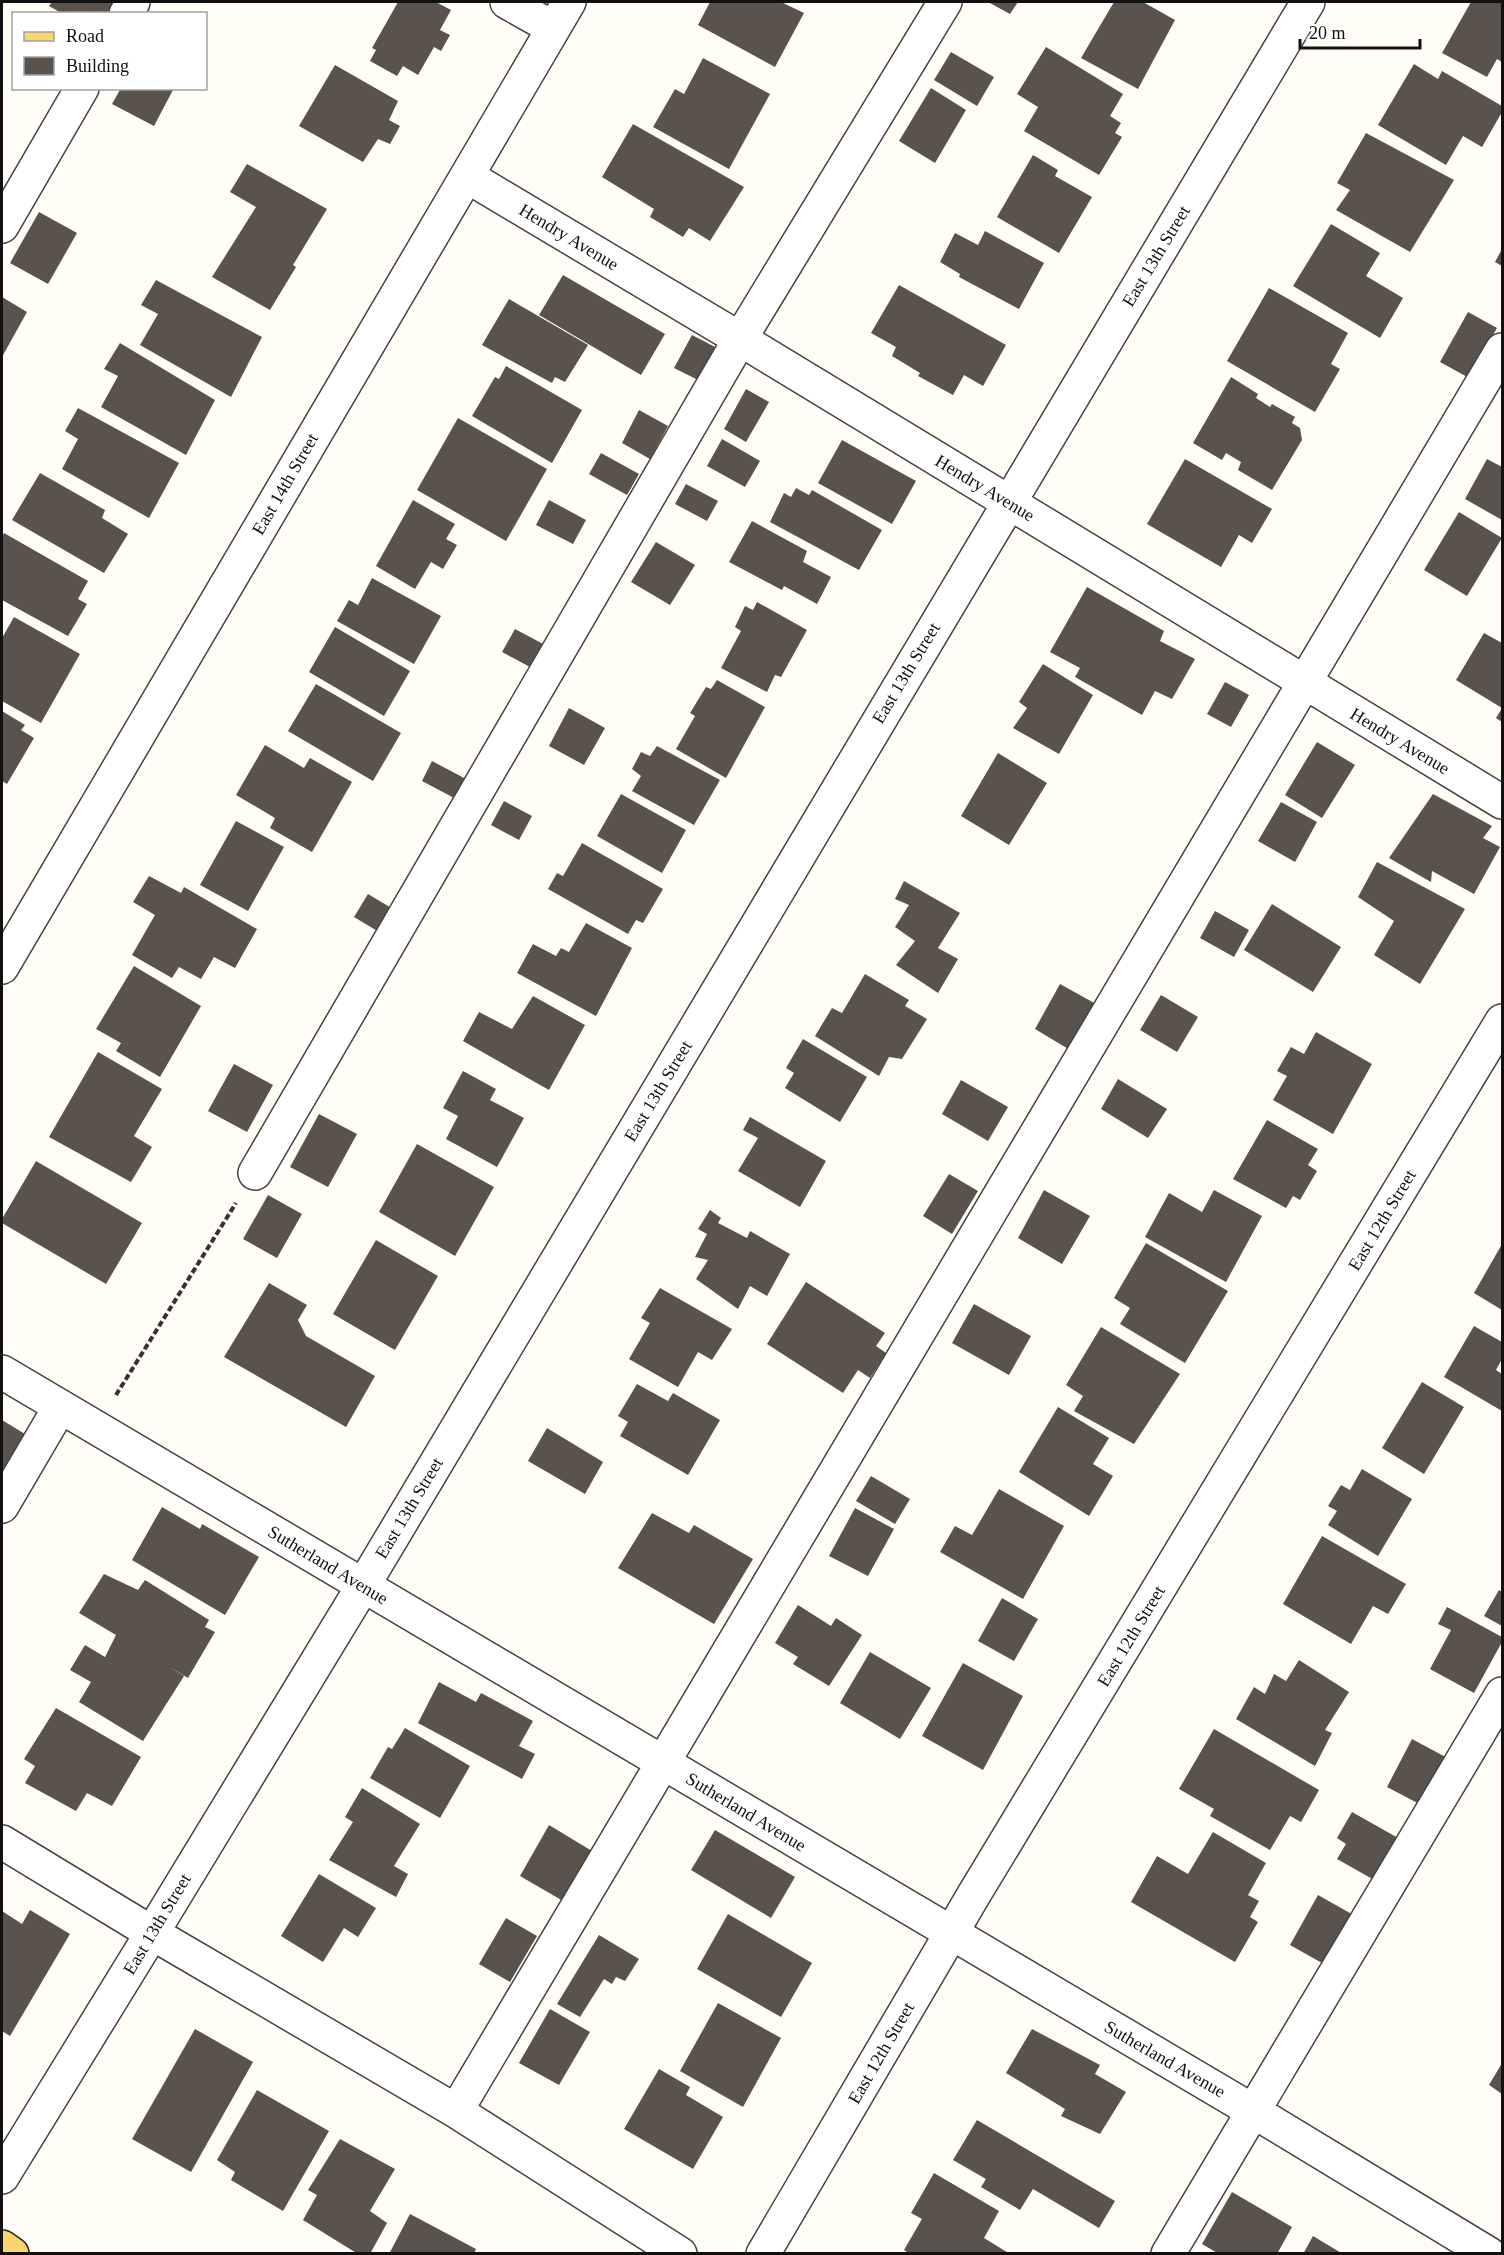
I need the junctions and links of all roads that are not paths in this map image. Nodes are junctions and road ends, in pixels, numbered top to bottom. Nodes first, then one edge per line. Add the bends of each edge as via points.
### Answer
1 (507, 2) edge
2 (945, 2) edge
3 (1308, 2) edge
4 (561, 15) edge
5 (81, 90) edge
6 (467, 176) junction
7 (2, 226) edge
8 (740, 339) junction
9 (1503, 350) edge
10 (1009, 502) junction
11 (1304, 682) junction
12 (1503, 802) edge
13 (2, 967) edge
14 (1503, 1021) edge
15 (255, 1173) road end
16 (2, 1372) edge
17 (60, 1407) junction
18 (2, 1506) edge
19 (363, 1586) junction
20 (1503, 1694) edge
21 (663, 1762) junction
22 (2, 1842) edge
23 (152, 1933) junction
24 (951, 1933) junction
25 (456, 2110) junction
26 (1253, 2110) junction
27 (2, 2176) edge
28 (2, 2247) edge
29 (12, 2253) edge
30 (680, 2253) edge
31 (763, 2253) edge
32 (1168, 2253) edge
33 (1490, 2253) edge

1 - 4 street
2 - 8 street
3 - 10 street, East 13th Street
4 - 6 street, East 14th Street
5 - 7 street
6 - 8 street, Hendry Avenue
6 - 13 street, East 14th Street
8 - 10 street, Hendry Avenue
8 - 15 street
9 - 11 street
10 - 11 street, Hendry Avenue
10 - 19 street, East 13th Street
11 - 12 street, Hendry Avenue
11 - 21 street
14 - 24 street, East 12th Street
16 - 17 street, Sutherland Avenue
17 - 18 street
17 - 19 street, Sutherland Avenue
19 - 21 street, Sutherland Avenue
19 - 23 street, East 13th Street
20 - 26 street
21 - 24 street, Sutherland Avenue
21 - 25 street
22 - 23 street
23 - 25 street
23 - 27 street, East 13th Street
24 - 26 street, Sutherland Avenue
24 - 31 street, East 12th Street
25 - 30 street
26 - 32 street
26 - 33 street, Sutherland Avenue
28 - 29 main road

